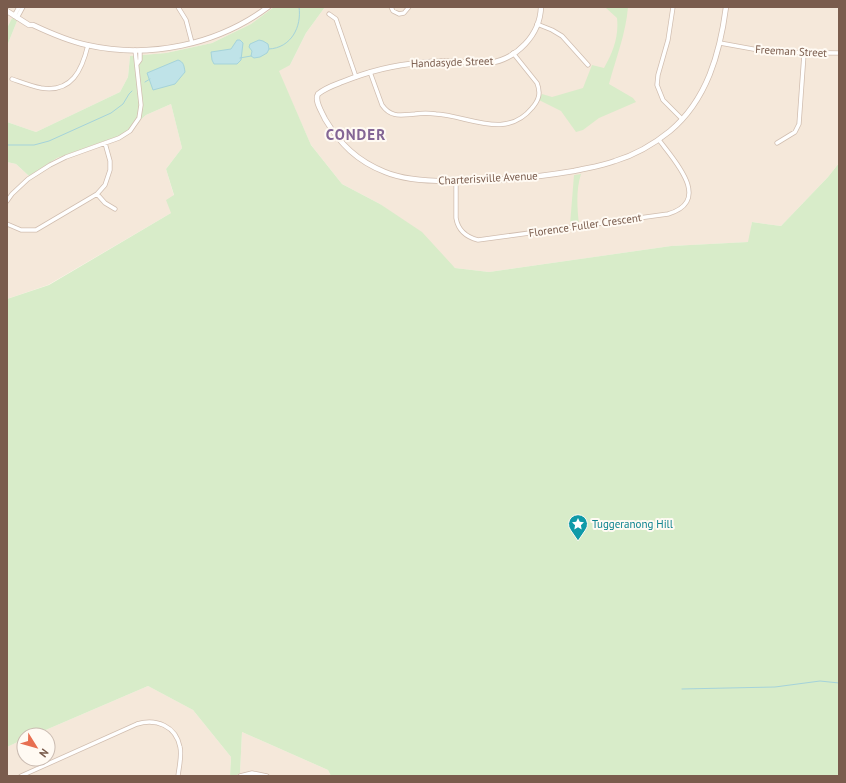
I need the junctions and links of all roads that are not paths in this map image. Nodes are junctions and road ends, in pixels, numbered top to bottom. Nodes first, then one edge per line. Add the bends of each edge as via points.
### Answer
1 (7, 7) edge
2 (19, 7) edge
3 (23, 7) edge
4 (178, 7) edge
5 (268, 7) edge
6 (391, 7) edge
7 (409, 7) edge
8 (541, 7) edge
9 (673, 7) edge
10 (726, 7) edge
11 (7, 11) edge
12 (329, 14) dead end
13 (16, 15) junction
14 (537, 24) junction
15 (720, 43) junction
16 (192, 44) junction
17 (88, 45) junction
18 (137, 50) junction
19 (513, 53) junction
20 (839, 53) edge
21 (804, 54) junction
22 (588, 65) dead end
23 (370, 72) junction
24 (356, 77) junction
25 (12, 79) dead end
26 (316, 96) joint
27 (682, 119) junction
28 (659, 140) junction
29 (777, 143) dead end
30 (105, 144) junction
31 (456, 181) junction
32 (97, 194) junction
33 (7, 201) edge
34 (115, 209) dead end
35 (7, 224) edge
36 (21, 776) edge
37 (178, 776) edge
38 (240, 776) edge
39 (267, 776) edge

1 - 13 street
2 - 13 street
3 - 13 street
4 - 16 street via 186,20
5 - 16 street via 246,22
6 - 7 street via 399,14
8 - 14 street, Handasyde Street
9 - 27 street via 657,85 663,100
10 - 15 street, Charterisville Avenue
11 - 13 street
12 - 24 street via 336,19
13 - 17 street via 29,25
14 - 19 street, Handasyde Street via 525,45
14 - 22 street via 562,36
15 - 21 street, Freeman Street via 763,51
15 - 27 street, Charterisville Avenue via 702,91
16 - 18 street
17 - 18 street
17 - 25 street via 80,70 63,85 41,88
18 - 30 street via 140,60 137,64 141,101 139,118 126,134
19 - 23 street, Handasyde Street via 489,62 420,62
19 - 23 street via 537,82 539,96 522,117 501,124 482,124 439,114 391,114 382,105
20 - 21 street, Freeman Street
21 - 29 street via 800,124 794,132
23 - 24 street, Handasyde Street
24 - 26 street, Handasyde Street
26 - 31 street, Charterisville Avenue via 324,116 340,142 365,162 400,177
27 - 28 street, Charterisville Avenue
28 - 31 street, Charterisville Avenue via 614,162 532,177
28 - 31 street, Florence Fuller Crescent via 684,175 689,190 686,202 668,214 478,240 464,234 457,224
30 - 32 street via 110,170 106,185
30 - 33 street via 66,157 45,168 28,179
32 - 34 street
32 - 35 street via 36,230 21,230
36 - 37 street via 136,724 155,721 166,726 178,740
38 - 39 street via 252,773

